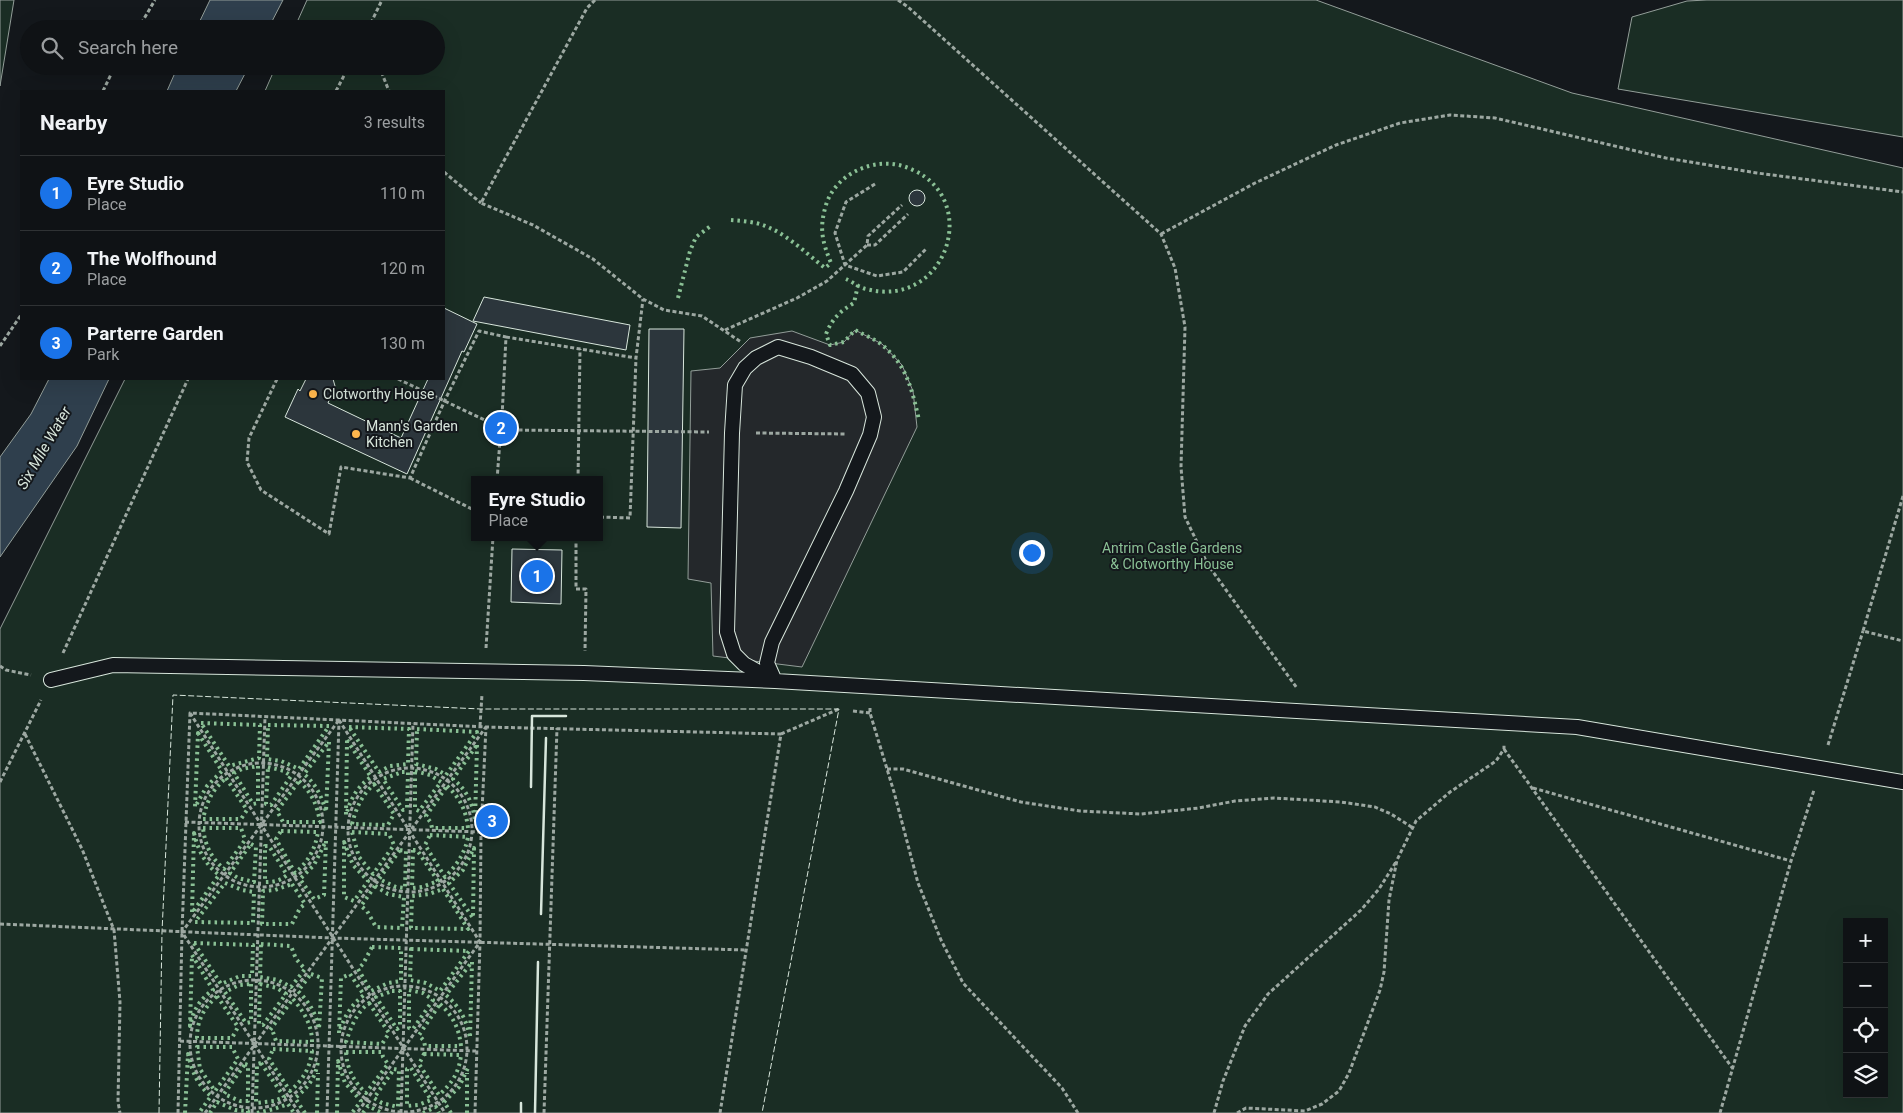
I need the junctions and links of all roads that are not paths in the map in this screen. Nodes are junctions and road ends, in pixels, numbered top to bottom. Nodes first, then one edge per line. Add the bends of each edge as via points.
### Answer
1 (51, 680) road end
2 (776, 681) junction
3 (1903, 782) edge

1 - 2 lane via 113,665 584,673
2 - 2 lane via 744,664 734,654 727,632 735,385 745,368 756,358 778,347 852,374 868,393 874,417 870,435 846,491 772,642 767,663
2 - 3 lane via 1577,727

